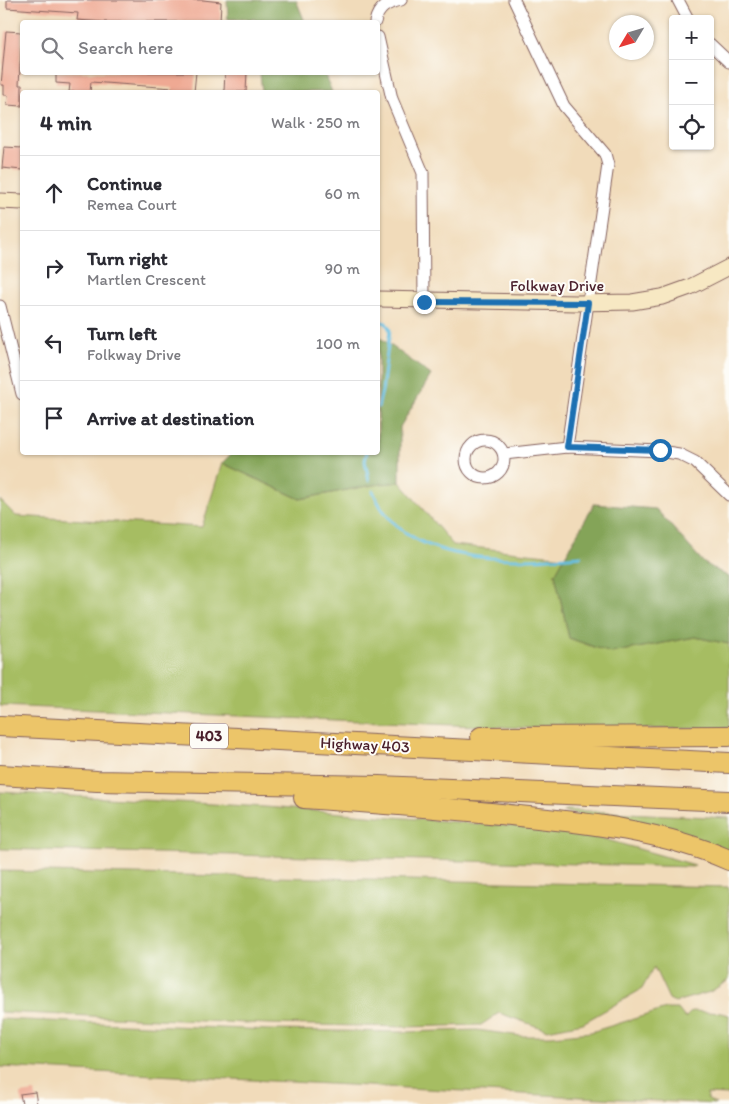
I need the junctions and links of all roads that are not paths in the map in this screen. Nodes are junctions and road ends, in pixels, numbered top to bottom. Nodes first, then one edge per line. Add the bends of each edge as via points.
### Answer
1 (401, 0) edge
2 (514, 0) edge
3 (678, 0) edge
4 (686, 15) edge
5 (376, 20) edge
6 (380, 46) edge
7 (714, 48) edge
8 (729, 62) edge
9 (0, 201) edge
10 (20, 202) edge
11 (729, 268) edge
12 (380, 299) edge
13 (424, 302) junction
14 (588, 303) junction
15 (0, 306) edge
16 (20, 386) edge
17 (567, 447) junction
18 (504, 454) dead end
19 (729, 495) edge
20 (0, 726) edge
21 (729, 736) edge
22 (419, 746) junction
23 (729, 763) edge
24 (0, 776) edge
25 (98, 781) junction
26 (729, 801) edge
27 (729, 860) edge

1 - 5 street via 383,6
2 - 14 street via 562,101 605,154 608,165
3 - 4 street
6 - 13 street via 392,99 423,173
7 - 8 street
9 - 10 street
11 - 14 street, Folkway Drive via 662,297 632,302
12 - 13 street, Folkway Drive
13 - 14 street, Folkway Drive
14 - 17 street
15 - 16 street
17 - 18 street
17 - 19 street via 660,450 679,454 695,462
20 - 22 highway, Highway 403 / 403
21 - 22 highway via 437,737
22 - 23 highway, Highway 403 / 403
24 - 25 highway
25 - 26 highway via 379,786
25 - 27 highway via 415,806 590,824 662,837

